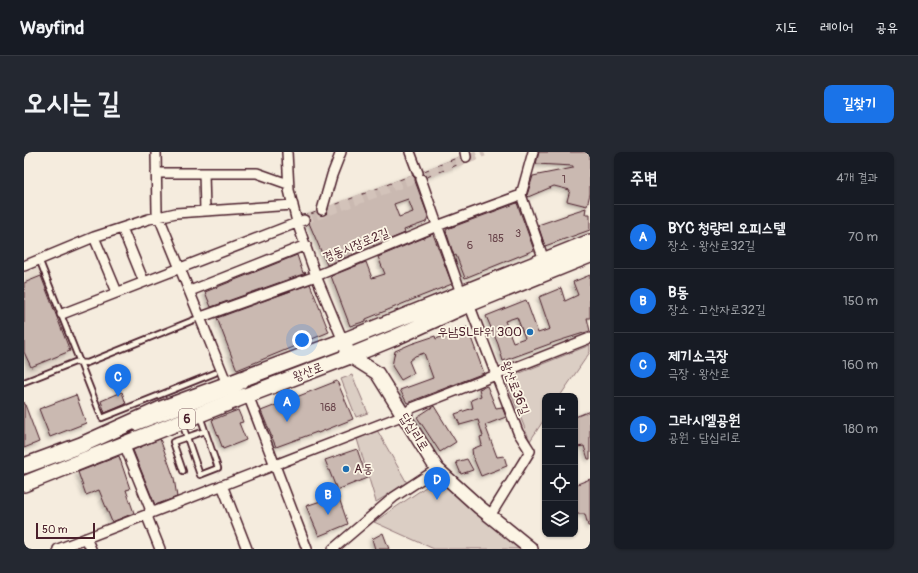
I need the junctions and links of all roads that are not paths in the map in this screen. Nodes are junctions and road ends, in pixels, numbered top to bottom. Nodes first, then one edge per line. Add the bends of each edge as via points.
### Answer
1 (156, 152) edge
2 (286, 152) edge
3 (341, 152) edge
4 (410, 152) edge
5 (533, 152) edge
6 (156, 173) junction
7 (204, 173) junction
8 (288, 184) junction
9 (521, 195) junction
10 (293, 205) junction
11 (322, 210) dead end
12 (205, 211) junction
13 (159, 216) junction
14 (301, 221) junction
15 (437, 226) junction
16 (122, 228) junction
17 (94, 237) junction
18 (590, 242) edge
19 (306, 245) junction
20 (590, 255) edge
21 (39, 259) junction
22 (544, 260) junction
23 (24, 266) edge
24 (180, 267) junction
25 (316, 276) junction
26 (144, 282) junction
27 (190, 291) junction
28 (117, 292) junction
29 (465, 298) junction
30 (62, 314) junction
31 (201, 317) junction
32 (590, 338) edge
33 (343, 341) junction
34 (350, 356) junction
35 (81, 362) junction
36 (267, 369) junction
37 (215, 373) dead end
38 (496, 374) junction
39 (24, 382) edge
40 (227, 384) junction
41 (248, 395) junction
42 (200, 414) junction
43 (404, 415) junction
44 (182, 422) junction
45 (131, 430) dead end
46 (205, 431) junction
47 (187, 437) junction
48 (124, 438) junction
49 (81, 445) junction
50 (274, 464) junction
51 (24, 466) edge
52 (437, 469) junction
53 (183, 471) dead end
54 (24, 484) edge
55 (222, 485) junction
56 (150, 513) junction
57 (490, 516) junction
58 (86, 538) junction
59 (58, 549) edge
60 (90, 549) edge
61 (160, 549) edge
62 (247, 549) edge
63 (307, 549) edge
64 (333, 549) edge
65 (531, 549) edge

1 - 6 street
2 - 8 street
3 - 11 street
4 - 15 street, 왕산로36길
5 - 9 street
6 - 7 street
6 - 13 street
7 - 8 street via 257,173
7 - 12 street
8 - 10 street
9 - 15 street, 경동시장로2길
9 - 22 street
10 - 12 street
10 - 14 street
12 - 13 street
13 - 16 street
13 - 24 street
14 - 19 street
14 - 24 street
15 - 25 street, 경동시장로2길
15 - 29 street, 왕산로36길
16 - 17 street
16 - 26 street
17 - 21 street
17 - 28 street
18 - 22 main road, 왕산로 / 6
19 - 25 street
19 - 27 street
20 - 29 main road, 왕산로 / 6
21 - 23 street
21 - 30 lane
22 - 29 main road, 왕산로 / 6
24 - 26 street
24 - 27 street
25 - 31 street, 경동시장로2길
25 - 33 street
26 - 28 street
27 - 31 street
28 - 30 street
29 - 33 main road, 왕산로 / 6
29 - 34 main road, 왕산로 / 6 via 394,338
29 - 38 street, 왕산로36길
30 - 35 lane
31 - 35 lane via 87,363
31 - 40 street
32 - 38 street
33 - 34 main road
33 - 36 main road, 왕산로 / 6
34 - 41 main road, 왕산로 / 6
34 - 43 main road, 답십리로 via 377,373
35 - 37 lane via 102,418
35 - 39 lane
36 - 40 main road, 왕산로 / 6
36 - 45 lane via 237,390
38 - 43 street via 412,408
38 - 57 street, 왕산로36길 via 518,432 530,451
40 - 49 main road, 왕산로 / 6 via 161,409
41 - 42 main road, 왕산로 / 6
41 - 50 street
42 - 44 main road, 왕산로 / 6
42 - 46 lane
43 - 50 street
43 - 52 main road, 답십리로
44 - 47 lane
44 - 48 main road, 왕산로 / 6
46 - 47 lane
46 - 47 lane via 218,468 200,475
47 - 53 lane via 173,442
48 - 49 lane
48 - 54 main road, 왕산로 / 6
48 - 56 street
49 - 51 main road, 왕산로 / 6
50 - 55 street
50 - 63 street
52 - 57 main road, 답십리로
52 - 64 street via 394,498
55 - 56 street
55 - 62 street
56 - 58 street
56 - 61 street via 148,519
57 - 65 main road, 답십리로
58 - 59 street
58 - 60 street

